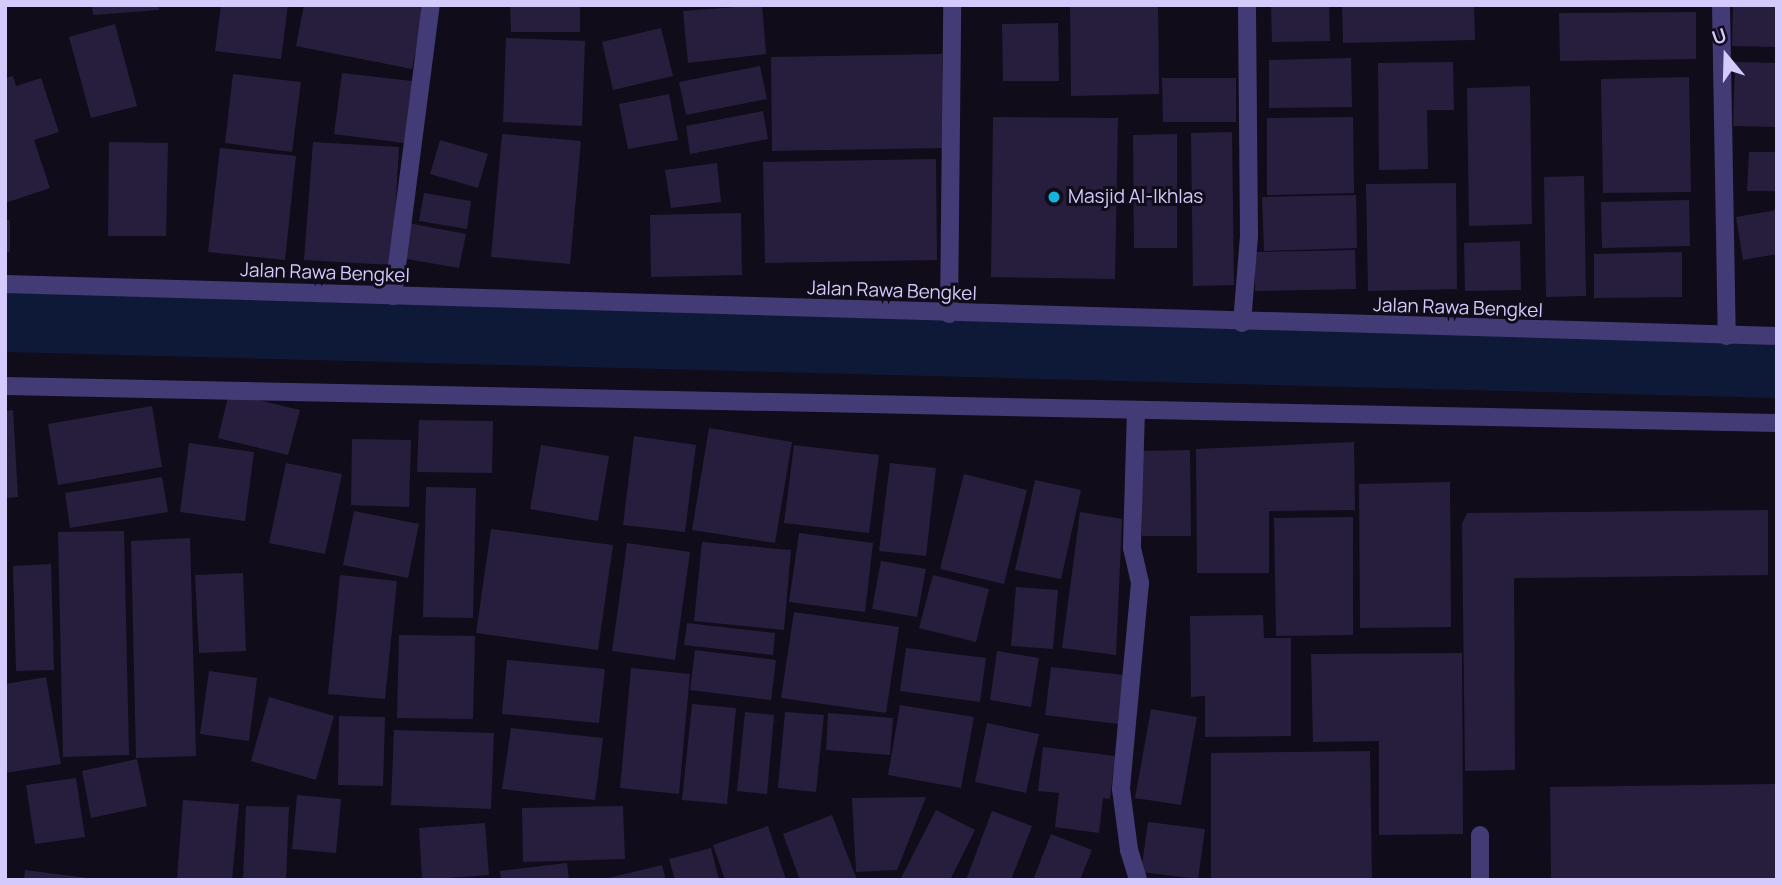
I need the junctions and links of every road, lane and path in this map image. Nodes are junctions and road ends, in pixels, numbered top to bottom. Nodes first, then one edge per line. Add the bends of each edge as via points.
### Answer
1 (431, 5) edge
2 (951, 5) edge
3 (1247, 5) edge
4 (1721, 5) edge
5 (5, 284) edge
6 (393, 296) junction
7 (949, 314) junction
8 (1242, 323) junction
9 (1727, 336) junction
10 (1777, 336) edge
11 (5, 386) edge
12 (1136, 410) junction
13 (1777, 423) edge
14 (1480, 835) dead end
15 (1138, 880) edge
16 (1480, 880) edge

1 - 6 street
2 - 7 street
3 - 8 street via 1249,236
4 - 9 street
5 - 6 street, Jalan Rawa Bengkel
6 - 7 street, Jalan Rawa Bengkel
7 - 8 street, Jalan Rawa Bengkel
8 - 9 street, Jalan Rawa Bengkel
9 - 10 street, Jalan Rawa Bengkel
11 - 12 street
12 - 13 street
12 - 15 street via 1132,548 1140,583 1121,789
14 - 16 street

